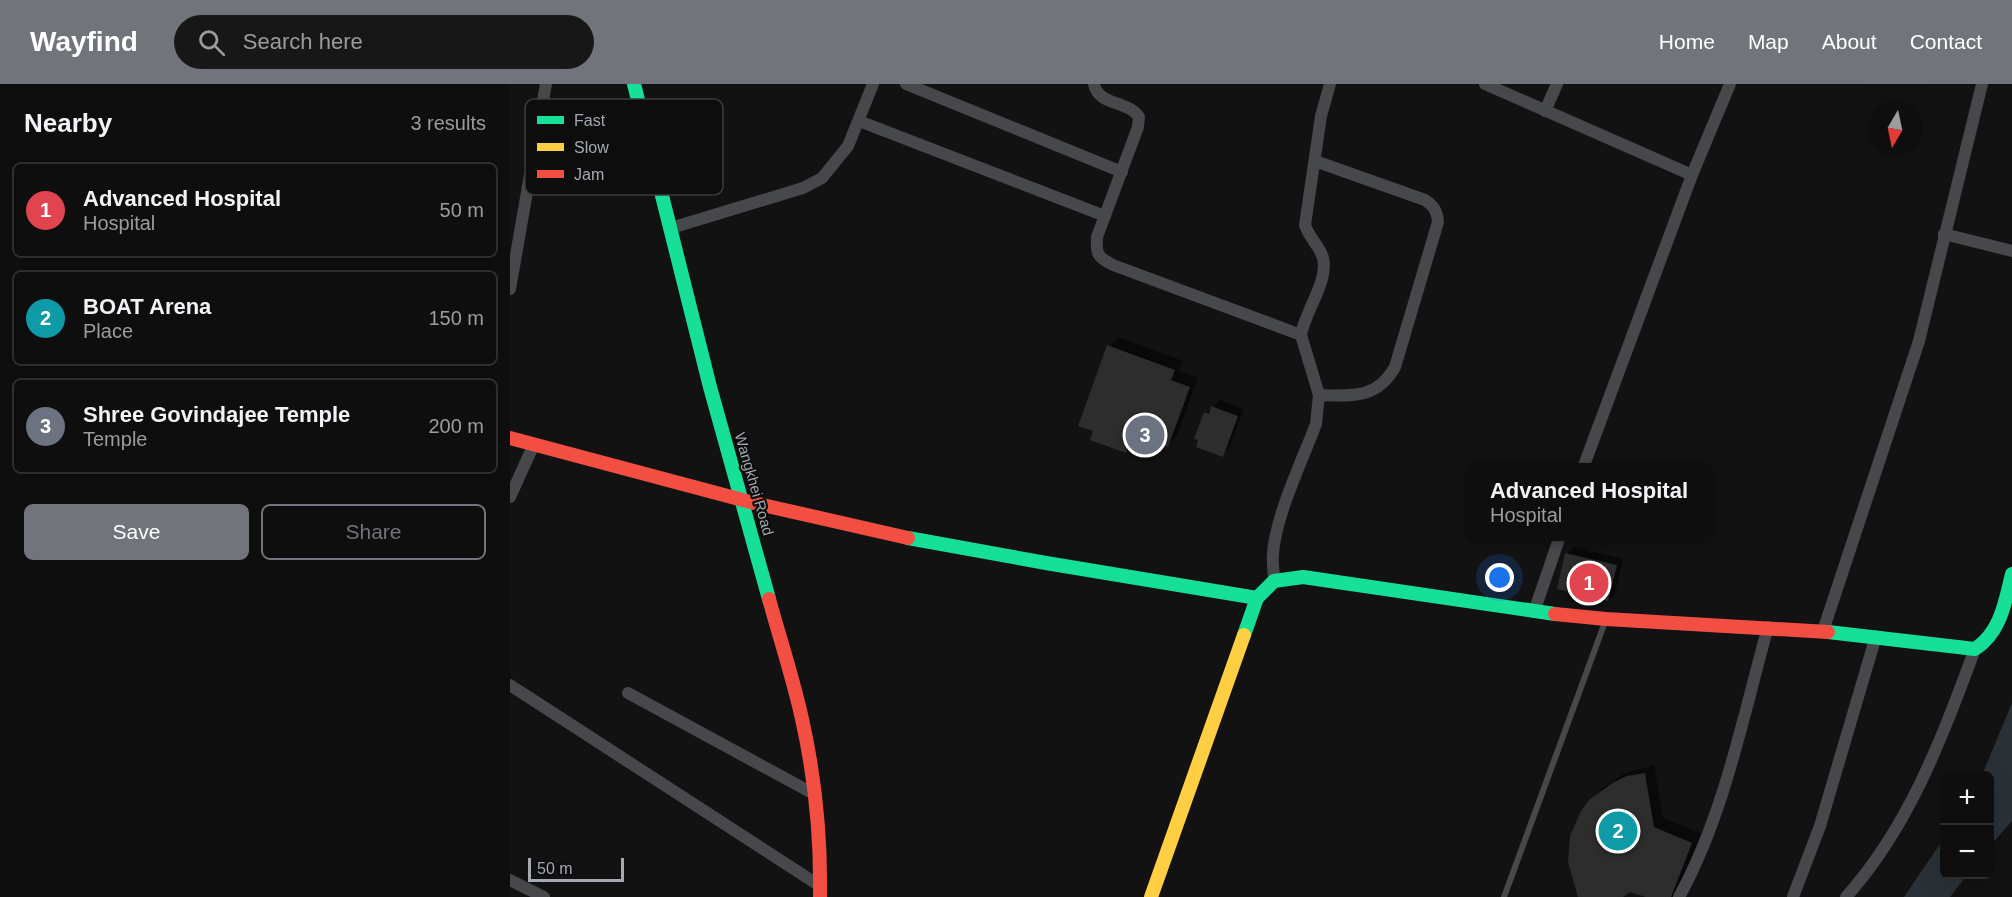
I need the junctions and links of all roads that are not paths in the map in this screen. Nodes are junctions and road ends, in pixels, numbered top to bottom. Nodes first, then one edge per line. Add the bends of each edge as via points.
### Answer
1 (546, 84) edge
2 (634, 84) edge
3 (873, 84) edge
4 (906, 84) edge
5 (1094, 84) edge
6 (1330, 84) edge
7 (1485, 84) edge
8 (1557, 84) edge
9 (1730, 84) edge
10 (1982, 84) edge
11 (543, 99) edge
12 (638, 99) edge
13 (1545, 111) junction
14 (859, 121) junction
15 (1316, 161) junction
16 (1122, 172) junction
17 (1692, 175) junction
18 (527, 195) edge
19 (663, 195) edge
20 (1106, 216) junction
21 (671, 228) junction
22 (1944, 234) junction
23 (2012, 251) edge
24 (510, 289) edge
25 (1301, 335) junction
26 (1319, 395) junction
27 (510, 438) edge
28 (534, 444) junction
29 (1585, 463) edge
30 (510, 497) edge
31 (742, 500) junction
32 (1559, 541) edge
33 (2012, 574) edge
34 (1274, 581) junction
35 (1257, 598) junction
36 (1534, 612) junction
37 (1606, 619) junction
38 (1768, 627) junction
39 (1823, 631) junction
40 (1876, 636) junction
41 (1975, 649) junction
42 (510, 685) edge
43 (628, 693) dead end
44 (814, 794) junction
45 (510, 880) edge
46 (820, 891) edge
47 (544, 897) edge
48 (1151, 897) edge
49 (1504, 897) edge
50 (1679, 897) edge
51 (1793, 897) edge
52 (1846, 897) edge

1 - 11 street
2 - 12 street, Wangkhei Road
3 - 14 street
4 - 16 street
5 - 16 street via 1104,98 1133,110 1139,117
6 - 15 street via 1321,116
7 - 13 street
8 - 13 street
9 - 17 street
10 - 22 street
13 - 17 street
14 - 20 street
14 - 21 street via 848,146 822,178 803,188
15 - 25 street via 1305,225 1320,250 1324,269
15 - 26 street via 1425,200 1432,204 1438,222 1389,378 1371,391 1354,396
16 - 20 street
17 - 29 street
18 - 24 street
19 - 21 street, Wangkhei Road
20 - 25 street via 1096,252 1103,260
21 - 31 street, Wangkhei Road
22 - 23 street
22 - 39 street via 1919,341
25 - 26 street
26 - 34 street via 1316,424 1274,543
27 - 28 street
28 - 30 street
28 - 31 street
31 - 35 street via 982,552
31 - 44 street, Wangkhei Road via 802,717
32 - 36 street
33 - 41 street via 1997,625 1990,638
34 - 35 street
34 - 36 street via 1303,577
35 - 48 street
36 - 37 street
37 - 38 street
37 - 49 lane
38 - 39 street
38 - 50 street via 1704,845
39 - 40 street
40 - 41 street
40 - 51 street via 1820,826
41 - 52 street via 1913,801
42 - 46 street
43 - 44 street
44 - 46 street, Wangkhei Road
45 - 47 street

